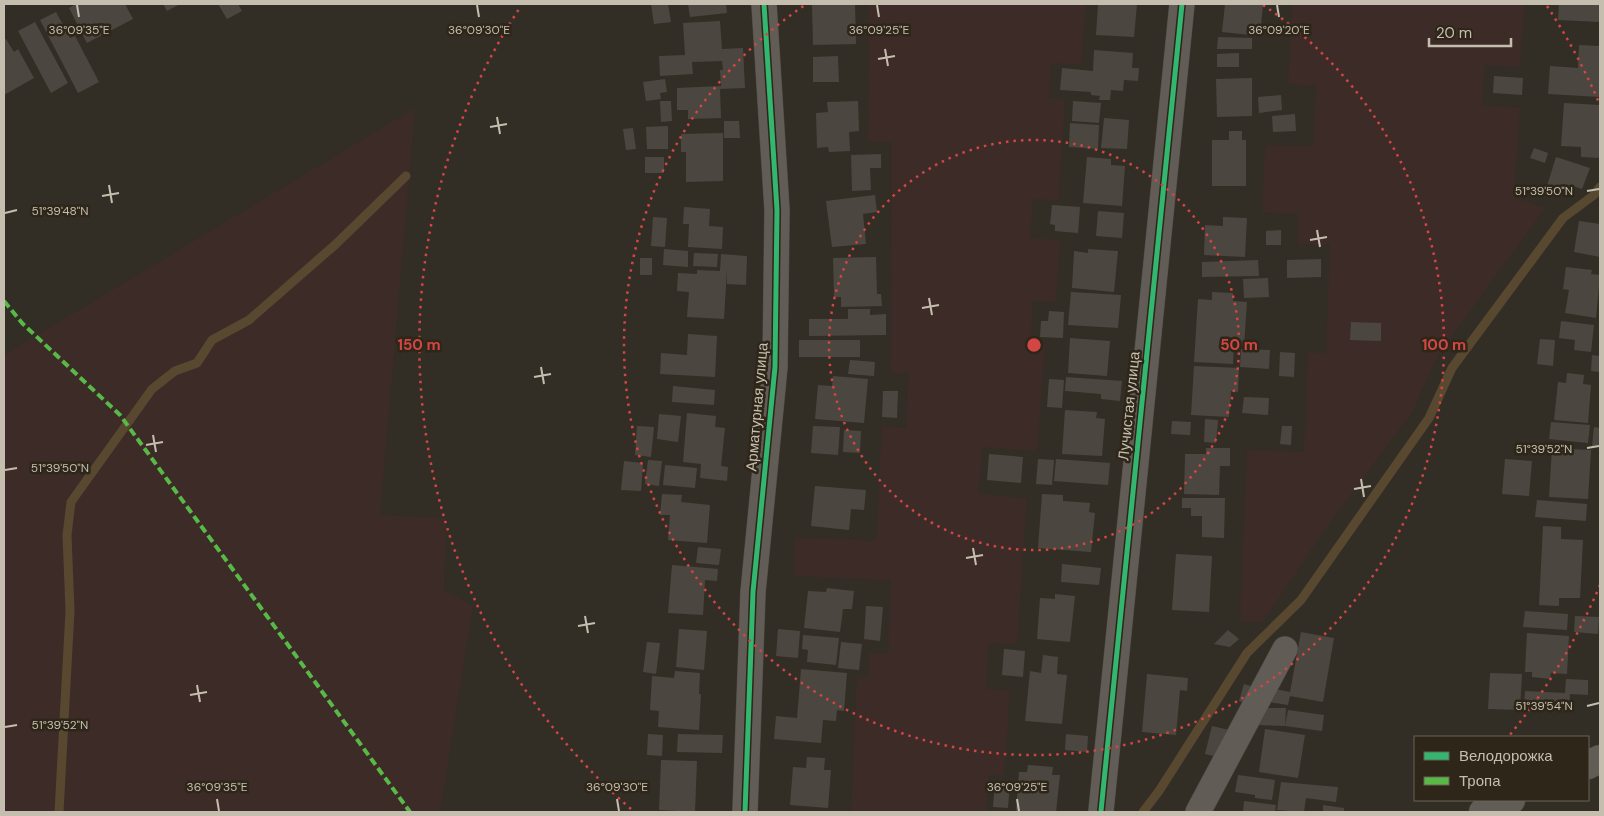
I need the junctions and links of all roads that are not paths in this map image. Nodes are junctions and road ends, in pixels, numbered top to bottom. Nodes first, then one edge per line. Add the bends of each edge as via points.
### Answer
1 (764, 4) edge
2 (1182, 4) edge
3 (1285, 649) dead end
4 (1509, 801) edge
5 (1101, 811) edge
6 (745, 812) edge
7 (1198, 812) edge
8 (1483, 812) edge

1 - 6 street, Арматурная улица via 777,210 775,367 753,592
2 - 5 street, Лучистая улица
3 - 7 street
4 - 8 street

